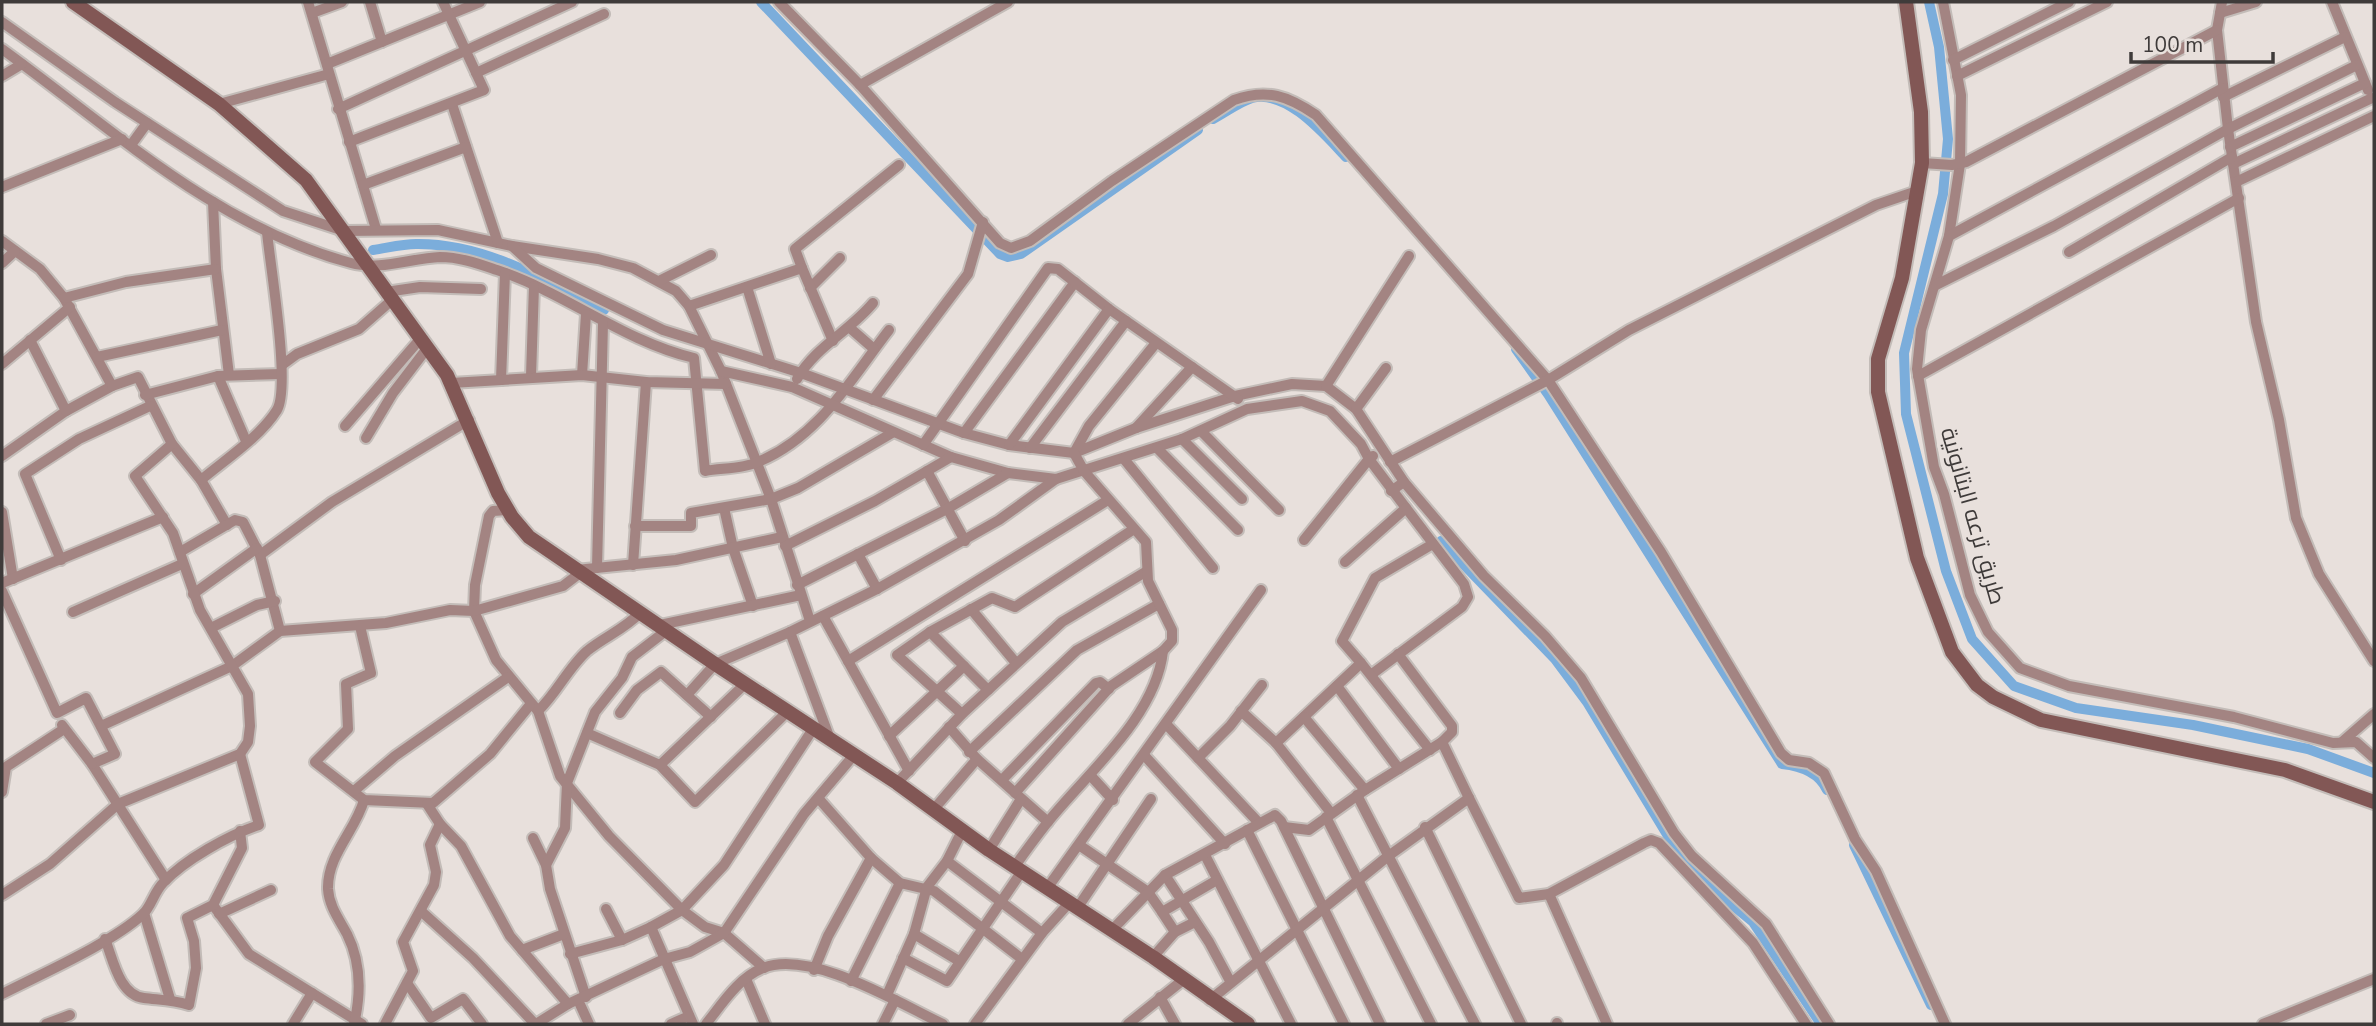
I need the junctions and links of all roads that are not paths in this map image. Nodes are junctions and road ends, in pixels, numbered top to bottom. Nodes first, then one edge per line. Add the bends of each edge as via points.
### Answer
1 (73, 2) edge
2 (342, 2) edge
3 (370, 2) edge
4 (443, 2) edge
5 (480, 2) edge
6 (572, 2) edge
7 (779, 2) edge
8 (1009, 2) edge
9 (1906, 2) edge
10 (1943, 2) edge
11 (2069, 2) edge
12 (2107, 2) edge
13 (2256, 2) edge
14 (2332, 2) edge
15 (2221, 7) edge
16 (310, 8) edge
17 (604, 14) dead end
18 (449, 15) junction
19 (2, 22) edge
20 (2217, 30) junction
21 (2345, 37) junction
22 (382, 42) junction
23 (2, 49) edge
24 (467, 51) junction
25 (1953, 60) junction
26 (22, 64) junction
27 (2357, 65) junction
28 (328, 69) junction
29 (476, 73) junction
30 (2, 76) edge
31 (1957, 76) junction
32 (2365, 83) junction
33 (860, 85) junction
34 (2223, 92) junction
35 (2373, 101) edge
36 (219, 104) junction
37 (452, 104) junction
38 (338, 109) junction
39 (2374, 116) edge
40 (147, 123) junction
41 (2228, 129) junction
42 (126, 142) junction
43 (349, 142) junction
44 (466, 147) junction
45 (2232, 156) junction
46 (1928, 164) junction
47 (1956, 165) junction
48 (899, 166) dead end
49 (2236, 182) junction
50 (363, 185) junction
51 (2, 187) edge
52 (1917, 191) junction
53 (2239, 198) junction
54 (213, 202) junction
55 (983, 222) junction
56 (376, 229) junction
57 (344, 231) junction
58 (267, 232) junction
59 (1949, 236) junction
60 (2, 241) edge
61 (498, 243) junction
62 (512, 246) junction
63 (15, 251) junction
64 (2069, 252) dead end
65 (711, 255) dead end
66 (1409, 256) dead end
67 (840, 257) dead end
68 (2, 262) edge
69 (368, 267) junction
70 (802, 268) junction
71 (216, 269) junction
72 (505, 273) junction
73 (661, 280) junction
74 (1075, 282) junction
75 (1936, 285) junction
76 (534, 286) junction
77 (747, 287) junction
78 (810, 288) junction
79 (481, 289) dead end
80 (389, 296) junction
81 (67, 303) junction
82 (873, 303) dead end
83 (689, 306) junction
84 (617, 309) junction
85 (1109, 309) junction
86 (586, 314) junction
87 (1126, 321) junction
88 (607, 324) junction
89 (850, 328) junction
90 (222, 330) junction
91 (889, 330) dead end
92 (30, 340) junction
93 (833, 341) junction
94 (709, 342) junction
95 (1156, 342) junction
96 (425, 343) junction
97 (874, 349) junction
98 (97, 357) junction
99 (694, 358) junction
100 (2, 364) edge
101 (771, 364) junction
102 (719, 367) junction
103 (1192, 367) junction
104 (1386, 368) dead end
105 (282, 370) junction
106 (800, 373) junction
107 (582, 375) junction
108 (223, 376) junction
109 (531, 376) junction
110 (602, 376) junction
111 (1918, 376) junction
112 (501, 380) junction
113 (646, 382) junction
114 (451, 383) junction
115 (1543, 383) junction
116 (726, 384) junction
117 (697, 385) junction
118 (112, 386) junction
119 (1326, 386) junction
120 (792, 387) junction
121 (845, 390) junction
122 (1235, 396) junction
123 (148, 400) junction
124 (873, 400) junction
125 (833, 406) junction
126 (1247, 409) junction
127 (1356, 409) junction
128 (66, 411) junction
129 (469, 420) junction
130 (937, 424) junction
131 (345, 426) dead end
132 (1136, 428) junction
133 (1201, 430) junction
134 (892, 433) junction
135 (964, 433) junction
136 (366, 438) dead end
137 (1182, 439) junction
138 (246, 441) junction
139 (172, 444) junction
140 (923, 445) junction
141 (1009, 445) junction
142 (1030, 448) junction
143 (1157, 448) junction
144 (1382, 448) junction
145 (1074, 453) junction
146 (2, 456) edge
147 (951, 457) junction
148 (1369, 458) junction
149 (1124, 459) junction
150 (1390, 462) junction
151 (757, 463) junction
152 (927, 471) junction
153 (1084, 471) junction
154 (1008, 474) junction
155 (1056, 479) junction
156 (201, 480) junction
157 (1404, 482) junction
158 (1391, 491) junction
159 (771, 499) junction
160 (1242, 499) dead end
161 (1108, 500) junction
162 (724, 508) junction
163 (1406, 508) junction
164 (947, 509) junction
165 (507, 510) junction
166 (1279, 510) dead end
167 (2, 512) edge
168 (163, 517) junction
169 (227, 525) junction
170 (635, 526) junction
171 (1134, 529) junction
172 (1238, 530) dead end
173 (1304, 540) dead end
174 (783, 541) junction
175 (965, 541) junction
176 (1431, 545) junction
177 (733, 548) junction
178 (180, 552) junction
179 (259, 552) junction
180 (858, 554) junction
181 (61, 560) junction
182 (1345, 562) dead end
183 (182, 564) junction
184 (633, 565) junction
185 (597, 568) junction
186 (1213, 568) dead end
187 (578, 571) junction
188 (1147, 571) junction
189 (13, 579) junction
190 (2, 583) edge
191 (877, 589) junction
192 (799, 590) junction
193 (1261, 590) dead end
194 (2, 591) edge
195 (193, 594) junction
196 (275, 601) junction
197 (1159, 604) junction
198 (753, 606) junction
199 (971, 609) junction
200 (474, 611) junction
201 (72, 612) dead end
202 (641, 612) junction
203 (823, 616) junction
204 (810, 621) junction
205 (360, 626) junction
206 (211, 628) junction
207 (663, 628) junction
208 (281, 631) junction
209 (790, 632) junction
210 (930, 632) junction
211 (1163, 651) junction
212 (1398, 654) junction
213 (848, 660) junction
214 (2374, 660) edge
215 (1016, 663) junction
216 (1361, 663) junction
217 (715, 664) junction
218 (232, 666) junction
219 (964, 666) junction
220 (1372, 674) junction
221 (508, 677) junction
222 (622, 678) junction
223 (746, 683) junction
224 (1262, 685) dead end
225 (1337, 686) junction
226 (1109, 689) junction
227 (637, 690) junction
228 (988, 690) junction
229 (937, 692) junction
230 (687, 695) junction
231 (534, 708) junction
232 (1241, 711) junction
233 (787, 712) junction
234 (57, 713) junction
235 (620, 713) dead end
236 (962, 714) junction
237 (2374, 714) edge
238 (711, 717) junction
239 (1304, 717) junction
240 (1166, 724) junction
241 (101, 726) junction
242 (949, 727) junction
243 (64, 729) junction
244 (813, 729) junction
245 (587, 733) junction
246 (889, 736) junction
247 (830, 739) junction
248 (1442, 742) junction
249 (1276, 743) junction
250 (2340, 743) junction
251 (1430, 750) junction
252 (240, 754) junction
253 (853, 755) junction
254 (973, 755) junction
255 (1144, 755) junction
256 (1198, 758) junction
257 (2374, 758) edge
258 (92, 764) junction
259 (660, 765) junction
260 (1399, 769) junction
261 (909, 771) junction
262 (1090, 775) junction
263 (1002, 780) junction
264 (567, 783) junction
265 (897, 783) junction
266 (354, 791) junction
267 (2, 792) edge
268 (1361, 792) junction
269 (1018, 796) junction
270 (1469, 798) junction
271 (819, 799) junction
272 (1151, 799) dead end
273 (365, 800) junction
274 (1113, 800) junction
275 (2374, 802) edge
276 (118, 804) junction
277 (428, 804) junction
278 (934, 808) junction
279 (1329, 815) junction
280 (1048, 822) junction
281 (1258, 822) junction
282 (440, 824) junction
283 (1284, 827) junction
284 (1425, 827) junction
285 (963, 829) junction
286 (1247, 830) junction
287 (240, 831) junction
288 (533, 838) dead end
289 (1079, 845) junction
290 (1225, 845) junction
291 (989, 850) junction
292 (1205, 855) junction
293 (1387, 856) junction
294 (871, 858) junction
295 (947, 861) junction
296 (547, 865) junction
297 (1108, 866) junction
298 (1018, 869) junction
299 (1165, 875) junction
300 (1358, 879) junction
301 (166, 880) junction
302 (1217, 880) junction
303 (900, 883) junction
304 (927, 887) junction
305 (1048, 887) junction
306 (271, 890) dead end
307 (1148, 892) junction
308 (1549, 894) junction
309 (2, 895) edge
310 (1180, 898) junction
311 (1003, 902) junction
312 (1074, 904) junction
313 (606, 909) dead end
314 (1324, 909) junction
315 (216, 910) junction
316 (682, 910) junction
317 (422, 912) junction
318 (1161, 912) junction
319 (145, 913) junction
320 (1195, 922) junction
321 (651, 927) junction
322 (982, 929) junction
323 (1112, 930) junction
324 (1295, 931) junction
325 (1175, 932) junction
326 (724, 933) junction
327 (1042, 933) junction
328 (564, 934) junction
329 (914, 934) junction
330 (105, 939) junction
331 (622, 940) junction
332 (523, 950) junction
333 (570, 954) junction
334 (1153, 957) junction
335 (903, 958) junction
336 (664, 959) junction
337 (1259, 959) junction
338 (1022, 960) junction
339 (959, 961) junction
340 (764, 968) junction
341 (814, 970) junction
342 (746, 979) junction
343 (2374, 979) edge
344 (1183, 980) junction
345 (851, 981) junction
346 (1230, 981) junction
347 (407, 983) junction
348 (312, 993) junction
349 (2, 995) edge
350 (1160, 997) junction
351 (891, 998) junction
352 (170, 999) junction
353 (577, 1000) junction
354 (1210, 1000) junction
355 (70, 1015) dead end
356 (691, 1020) edge
357 (357, 1023) edge
358 (46, 1024) edge
359 (293, 1024) edge
360 (385, 1024) edge
361 (482, 1024) edge
362 (535, 1024) edge
363 (589, 1024) edge
364 (671, 1024) edge
365 (706, 1024) edge
366 (765, 1024) edge
367 (883, 1024) edge
368 (941, 1024) edge
369 (975, 1024) edge
370 (1128, 1024) edge
371 (1175, 1024) edge
372 (1248, 1024) edge
373 (1291, 1024) edge
374 (1344, 1024) edge
375 (1380, 1024) edge
376 (1431, 1024) edge
377 (1475, 1024) edge
378 (1521, 1024) edge
379 (1608, 1024) edge
380 (1806, 1024) edge
381 (1829, 1024) edge
382 (1945, 1024) edge
383 (2263, 1024) edge

1 - 36 main road
2 - 16 street
3 - 22 street
4 - 18 street
5 - 18 street
6 - 24 street
7 - 33 street
8 - 33 street
9 - 46 main road
10 - 25 street, طريق ترعه البتانونية
11 - 25 street
12 - 31 street
13 - 15 street
14 - 21 street
15 - 20 street
16 - 28 street
17 - 29 street
18 - 22 street
18 - 24 street
19 - 40 street
20 - 34 street
20 - 47 street
21 - 27 street
21 - 34 street
22 - 28 street
23 - 26 street
24 - 29 street
24 - 38 street
25 - 31 street, طريق ترعه البتانونية
26 - 30 street
26 - 42 street
27 - 32 street
27 - 41 street
28 - 36 street
28 - 38 street
29 - 37 street via 484,90
31 - 47 street, طريق ترعه البتانونية via 1962,110
32 - 35 street
32 - 45 street
33 - 55 street
34 - 41 street
34 - 59 street
35 - 45 street
36 - 57 main road via 294,167
37 - 43 street
37 - 44 street
38 - 43 street
39 - 49 street
40 - 42 street
40 - 57 street via 276,207
41 - 45 street
41 - 75 street via 2054,226
42 - 51 street
42 - 54 street
43 - 50 street
44 - 50 street
44 - 61 street
45 - 49 street
45 - 64 street
46 - 47 street
46 - 52 main road
47 - 59 street, طريق ترعه البتانونية
48 - 70 street via 794,249
49 - 53 street
50 - 56 street
52 - 115 street via 1876,205 1629,330
52 - 275 main road via 1902,278 1878,359 1878,392 1917,558 1943,635 1964,669 1993,697 2041,720 2285,770
53 - 111 street
53 - 214 street via 2256,322 2298,525 2319,574
54 - 58 street
54 - 71 street
55 - 115 street via 1005,246 1023,245 1220,107 1253,93 1292,99 1316,115
55 - 124 street via 968,274
56 - 57 street
56 - 61 street via 450,231
57 - 69 main road
58 - 69 street
58 - 105 street
59 - 75 street, طريق ترعه البتانونية
60 - 63 street
61 - 62 street
62 - 73 street via 620,264
62 - 84 street via 536,268
63 - 68 street
63 - 81 street via 40,269
65 - 73 street
66 - 119 street
67 - 78 street
69 - 72 street via 450,258
69 - 80 main road
70 - 77 street
70 - 78 street
71 - 81 street via 126,282
71 - 90 street
72 - 76 street
72 - 112 street
73 - 83 street
74 - 85 street
74 - 130 street via 1058,269 1048,268
74 - 135 street
75 - 111 street, طريق ترعه البتانونية via 1919,341
76 - 86 street
76 - 109 street
77 - 83 street
77 - 101 street
78 - 93 street
79 - 80 street via 420,287
80 - 96 main road
80 - 105 street via 359,329 297,354
81 - 92 street
81 - 98 street
82 - 89 street
83 - 94 street
84 - 88 street
84 - 94 street via 663,330
85 - 87 street
85 - 141 street
86 - 88 street
86 - 107 street
87 - 95 street
87 - 142 street
88 - 99 street
88 - 110 street
89 - 93 street
89 - 97 street
90 - 98 street
90 - 108 street
91 - 97 street
92 - 100 street
92 - 128 street
93 - 106 street
94 - 101 street
94 - 102 street
95 - 103 street
95 - 145 street via 1089,426
96 - 114 main road
96 - 131 street
96 - 136 street
97 - 121 street
98 - 118 street
99 - 102 street
99 - 117 street
101 - 106 street
102 - 116 street
102 - 120 street
103 - 122 street
103 - 132 street
104 - 127 street
105 - 108 street
105 - 138 street via 278,408
106 - 120 street
106 - 121 street
107 - 109 street
107 - 110 street
108 - 123 street
108 - 138 street
109 - 112 street
110 - 113 street
110 - 185 street
111 - 250 street, طريق ترعه البتانونية via 1930,451 1970,595 1996,643 2015,664 2029,674 2069,687 2234,717
112 - 114 street
113 - 117 street
113 - 170 street
114 - 129 main road
115 - 150 street
115 - 382 street via 1661,552 1781,753 1824,773
116 - 117 street
116 - 151 street
117 - 151 street via 705,471
118 - 123 street via 138,377
118 - 128 street
119 - 122 street via 1292,384
119 - 127 street
120 - 125 street
121 - 124 street
121 - 125 street
122 - 126 street
122 - 132 street
123 - 139 street
123 - 181 street via 25,474
124 - 130 street
125 - 134 street
125 - 151 street via 807,432
126 - 133 street
126 - 148 street via 1302,401 1321,405 1347,427
127 - 144 street
128 - 146 street
129 - 165 main road
129 - 179 street
130 - 135 street
130 - 140 street
132 - 145 street
133 - 137 street
133 - 166 street
134 - 140 street
134 - 159 street
135 - 141 street
137 - 143 street
137 - 160 street
138 - 156 street
139 - 156 street
139 - 168 street via 135,476
140 - 147 street
141 - 142 street
142 - 145 street
143 - 149 street
143 - 172 street
144 - 148 street
144 - 150 street
145 - 153 street
147 - 152 street
147 - 154 street
148 - 158 street
148 - 173 street
149 - 153 street
149 - 186 street
150 - 157 street
151 - 159 street
152 - 164 street
152 - 174 street via 875,501
153 - 155 street
153 - 161 street
154 - 155 street
154 - 164 street
155 - 175 street
156 - 169 street
157 - 158 street
157 - 381 street via 1484,576 1581,678 1674,832 1692,856 1766,924
158 - 163 street
159 - 162 street
159 - 174 street
161 - 171 street
161 - 213 street
162 - 170 street via 691,513 691,526
162 - 177 street
163 - 176 street
163 - 182 street
164 - 175 street
164 - 180 street
165 - 187 main road via 529,537
165 - 200 street via 489,516
167 - 189 street
168 - 178 street
168 - 181 street
169 - 178 street
169 - 179 street via 243,522
170 - 184 street
171 - 188 street via 1148,547
171 - 199 street via 1015,607 995,598
174 - 177 street
174 - 192 street
175 - 191 street
176 - 212 street via 1464,584 1468,597 1462,607
176 - 216 street via 1372,582 1342,640
177 - 184 street
177 - 198 street
178 - 183 street
179 - 195 street
179 - 196 street
180 - 191 street
180 - 192 street
181 - 189 street
183 - 195 street
183 - 201 street
184 - 185 street
185 - 187 street
187 - 200 street via 564,586
187 - 202 main road
188 - 197 street
188 - 215 street via 1072,614
189 - 190 street
191 - 203 street
192 - 198 street
192 - 204 street
193 - 240 street
194 - 234 street
195 - 206 street
196 - 206 street
196 - 208 street
197 - 211 street via 1173,636
197 - 254 street via 1077,650
198 - 207 street
199 - 210 street
199 - 215 street
200 - 205 street via 450,610
200 - 221 street
202 - 207 main road
202 - 231 street via 625,628 586,652 555,695
203 - 204 street
203 - 213 street
204 - 209 street
205 - 208 street
205 - 266 street via 370,673 346,684 348,729 315,762
206 - 218 street
207 - 217 main road
207 - 222 street via 632,657
208 - 218 street
209 - 217 street
209 - 247 street
210 - 219 street
210 - 229 street via 897,655
211 - 226 street
211 - 262 street via 1141,708
212 - 220 street
212 - 248 street via 1452,726
213 - 246 street
215 - 228 street
216 - 220 street
216 - 225 street
217 - 223 main road
217 - 230 street
218 - 241 street
218 - 252 street via 248,694 248,742
219 - 228 street
219 - 229 street
220 - 251 street
221 - 231 street
221 - 266 street via 395,756
222 - 227 street
222 - 245 street via 599,705
223 - 233 main road
223 - 238 street
224 - 232 street
225 - 239 street
225 - 260 street
226 - 263 street via 1096,683
226 - 269 street
227 - 230 street via 661,671
227 - 235 street
228 - 236 street
229 - 236 street
229 - 246 street
230 - 238 street
231 - 264 street via 555,769
231 - 277 street via 481,763
232 - 249 street
232 - 256 street
233 - 244 main road
233 - 259 street via 695,802
234 - 241 street via 86,698
234 - 243 street
236 - 242 street
237 - 250 street
238 - 259 street
239 - 249 street
239 - 268 street
240 - 255 street
240 - 256 street
241 - 258 street via 115,754
242 - 254 street
242 - 261 street
243 - 258 street
243 - 267 street via 6,767
244 - 247 main road
244 - 316 street via 724,865
245 - 259 street
245 - 264 street
246 - 261 street
247 - 253 main road
248 - 251 street
248 - 270 street
249 - 279 street
250 - 257 street, طريق ترعه البتانونية via 2357,742
251 - 260 street
252 - 276 street
252 - 287 street via 259,825
253 - 265 main road
253 - 271 street
254 - 263 street
254 - 278 street
255 - 274 street
255 - 290 street
256 - 281 street
258 - 276 street
260 - 268 street
261 - 265 street
262 - 274 street
262 - 280 street
263 - 269 street
264 - 296 street via 568,820
264 - 316 street via 609,836
265 - 278 main road
266 - 273 street
268 - 279 street
268 - 293 street
269 - 280 street
269 - 291 street
270 - 284 street
270 - 308 street via 1516,896
271 - 294 street
271 - 326 street via 804,814
272 - 297 street
273 - 277 street
273 - 357 street via 346,835 328,886 330,903 356,954
274 - 289 street
276 - 301 street
276 - 309 street via 50,863
277 - 282 street
278 - 285 main road
279 - 283 street via 1307,831
279 - 300 street
280 - 298 street
281 - 283 street via 1275,815
281 - 286 street
282 - 317 street via 430,845 434,886
282 - 332 street via 461,846 510,936
283 - 314 street
284 - 293 street
284 - 378 street
285 - 291 main road
285 - 295 street
286 - 290 street
286 - 324 street
287 - 301 street
287 - 315 street via 242,848
288 - 296 street
289 - 297 street
289 - 305 street
290 - 292 street
291 - 298 main road
292 - 299 street
292 - 302 street
293 - 300 street
293 - 377 street
294 - 303 street
294 - 341 street
295 - 304 street
295 - 311 street
296 - 328 street
297 - 307 street
297 - 312 street
298 - 305 main road
298 - 311 street
299 - 307 street
299 - 310 street
300 - 314 street
300 - 376 street
301 - 319 street
302 - 310 street
302 - 337 street
303 - 304 street
303 - 345 street
304 - 322 street
304 - 329 street
305 - 312 main road
306 - 315 street
307 - 318 street
307 - 323 street
308 - 379 street
308 - 380 street via 1644,843 1659,843 1753,943
310 - 318 street
310 - 320 street
311 - 322 street
311 - 327 street
312 - 323 main road
312 - 327 street
313 - 331 street
314 - 324 street
314 - 375 street
315 - 348 street via 248,954
315 - 352 street via 187,918 196,968 188,1005
316 - 321 street
316 - 326 street via 705,927
317 - 347 street via 403,942 413,971
317 - 362 street
318 - 325 street
319 - 330 street
319 - 352 street
320 - 325 street
320 - 346 street
321 - 331 street
321 - 336 street
322 - 338 street
322 - 339 street
323 - 334 main road
324 - 337 street
324 - 374 street
325 - 334 street
326 - 336 street via 690,952
326 - 340 street
327 - 338 street
328 - 332 street
328 - 333 street
329 - 335 street
329 - 339 street
330 - 349 street
330 - 352 street via 124,986 133,995
331 - 333 street
332 - 353 street
333 - 353 street
334 - 344 main road
335 - 339 street via 947,981
335 - 351 street
336 - 353 street
336 - 356 street
337 - 346 street
337 - 373 street
338 - 369 street
340 - 341 street
340 - 342 street
341 - 345 street
342 - 365 street
342 - 366 street
343 - 383 street
344 - 350 street
344 - 354 main road
345 - 351 street
346 - 354 street
347 - 360 street
347 - 361 street via 431,1018 463,999
348 - 357 street
348 - 359 street
350 - 370 street
350 - 371 street
351 - 367 street
351 - 368 street
353 - 362 street
353 - 363 street
354 - 372 main road
355 - 358 street
356 - 364 street

